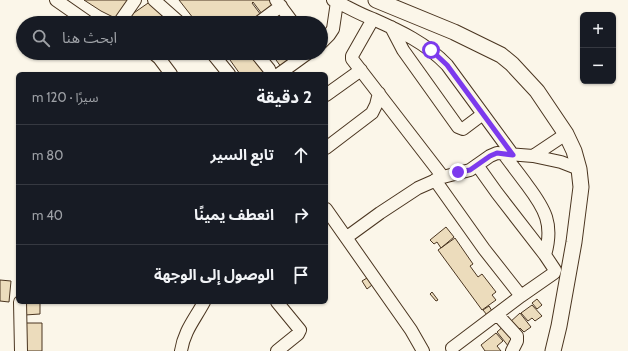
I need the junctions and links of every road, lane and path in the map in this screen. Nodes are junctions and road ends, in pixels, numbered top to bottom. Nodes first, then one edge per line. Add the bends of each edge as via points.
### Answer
1 (56, 0) edge
2 (135, 0) edge
3 (154, 0) edge
4 (376, 0) edge
5 (335, 1) edge
6 (278, 3) edge
7 (79, 16) edge
8 (124, 16) edge
9 (172, 16) edge
10 (265, 16) edge
11 (288, 16) edge
12 (373, 19) junction
13 (391, 27) junction
14 (328, 36) edge
15 (160, 60) edge
16 (218, 60) edge
17 (261, 60) edge
18 (298, 60) edge
19 (361, 70) junction
20 (170, 72) edge
21 (227, 72) edge
22 (270, 72) edge
23 (281, 72) edge
24 (379, 93) junction
25 (328, 94) edge
26 (483, 114) junction
27 (566, 134) junction
28 (328, 146) edge
29 (508, 154) junction
30 (533, 156) junction
31 (477, 165) junction
32 (579, 169) junction
33 (439, 178) junction
34 (328, 212) edge
35 (347, 237) junction
36 (545, 255) junction
37 (520, 296) junction
38 (20, 304) edge
39 (203, 304) edge
40 (279, 304) edge
41 (497, 314) junction
42 (452, 348) dead end
43 (21, 351) edge
44 (181, 351) edge
45 (277, 351) edge
46 (423, 351) edge
47 (512, 351) edge
48 (553, 351) edge

1 - 7 street
2 - 8 street
3 - 9 street
4 - 27 main road via 454,32 501,55 537,91
5 - 12 street
5 - 14 street via 334,29
6 - 10 street
6 - 11 street
12 - 13 street
12 - 19 street via 352,56
13 - 26 street via 436,54
13 - 26 street via 403,50 458,127 463,129
15 - 20 street
16 - 21 street
17 - 22 street
18 - 23 street
19 - 24 street
19 - 25 street
24 - 28 street via 372,113
24 - 33 street
26 - 29 street
27 - 30 street
27 - 32 main road
29 - 30 street
29 - 31 street via 497,153
29 - 36 street via 547,217 549,235
30 - 32 street
31 - 33 street via 470,170
31 - 36 street
32 - 48 main road via 581,187 574,242
33 - 35 street via 404,196
33 - 37 street via 484,249
34 - 35 street
35 - 46 street
36 - 37 street via 555,272
37 - 41 street
38 - 43 street
39 - 44 street via 188,326 182,340
40 - 45 street via 300,330
41 - 42 street
41 - 47 street via 517,336

